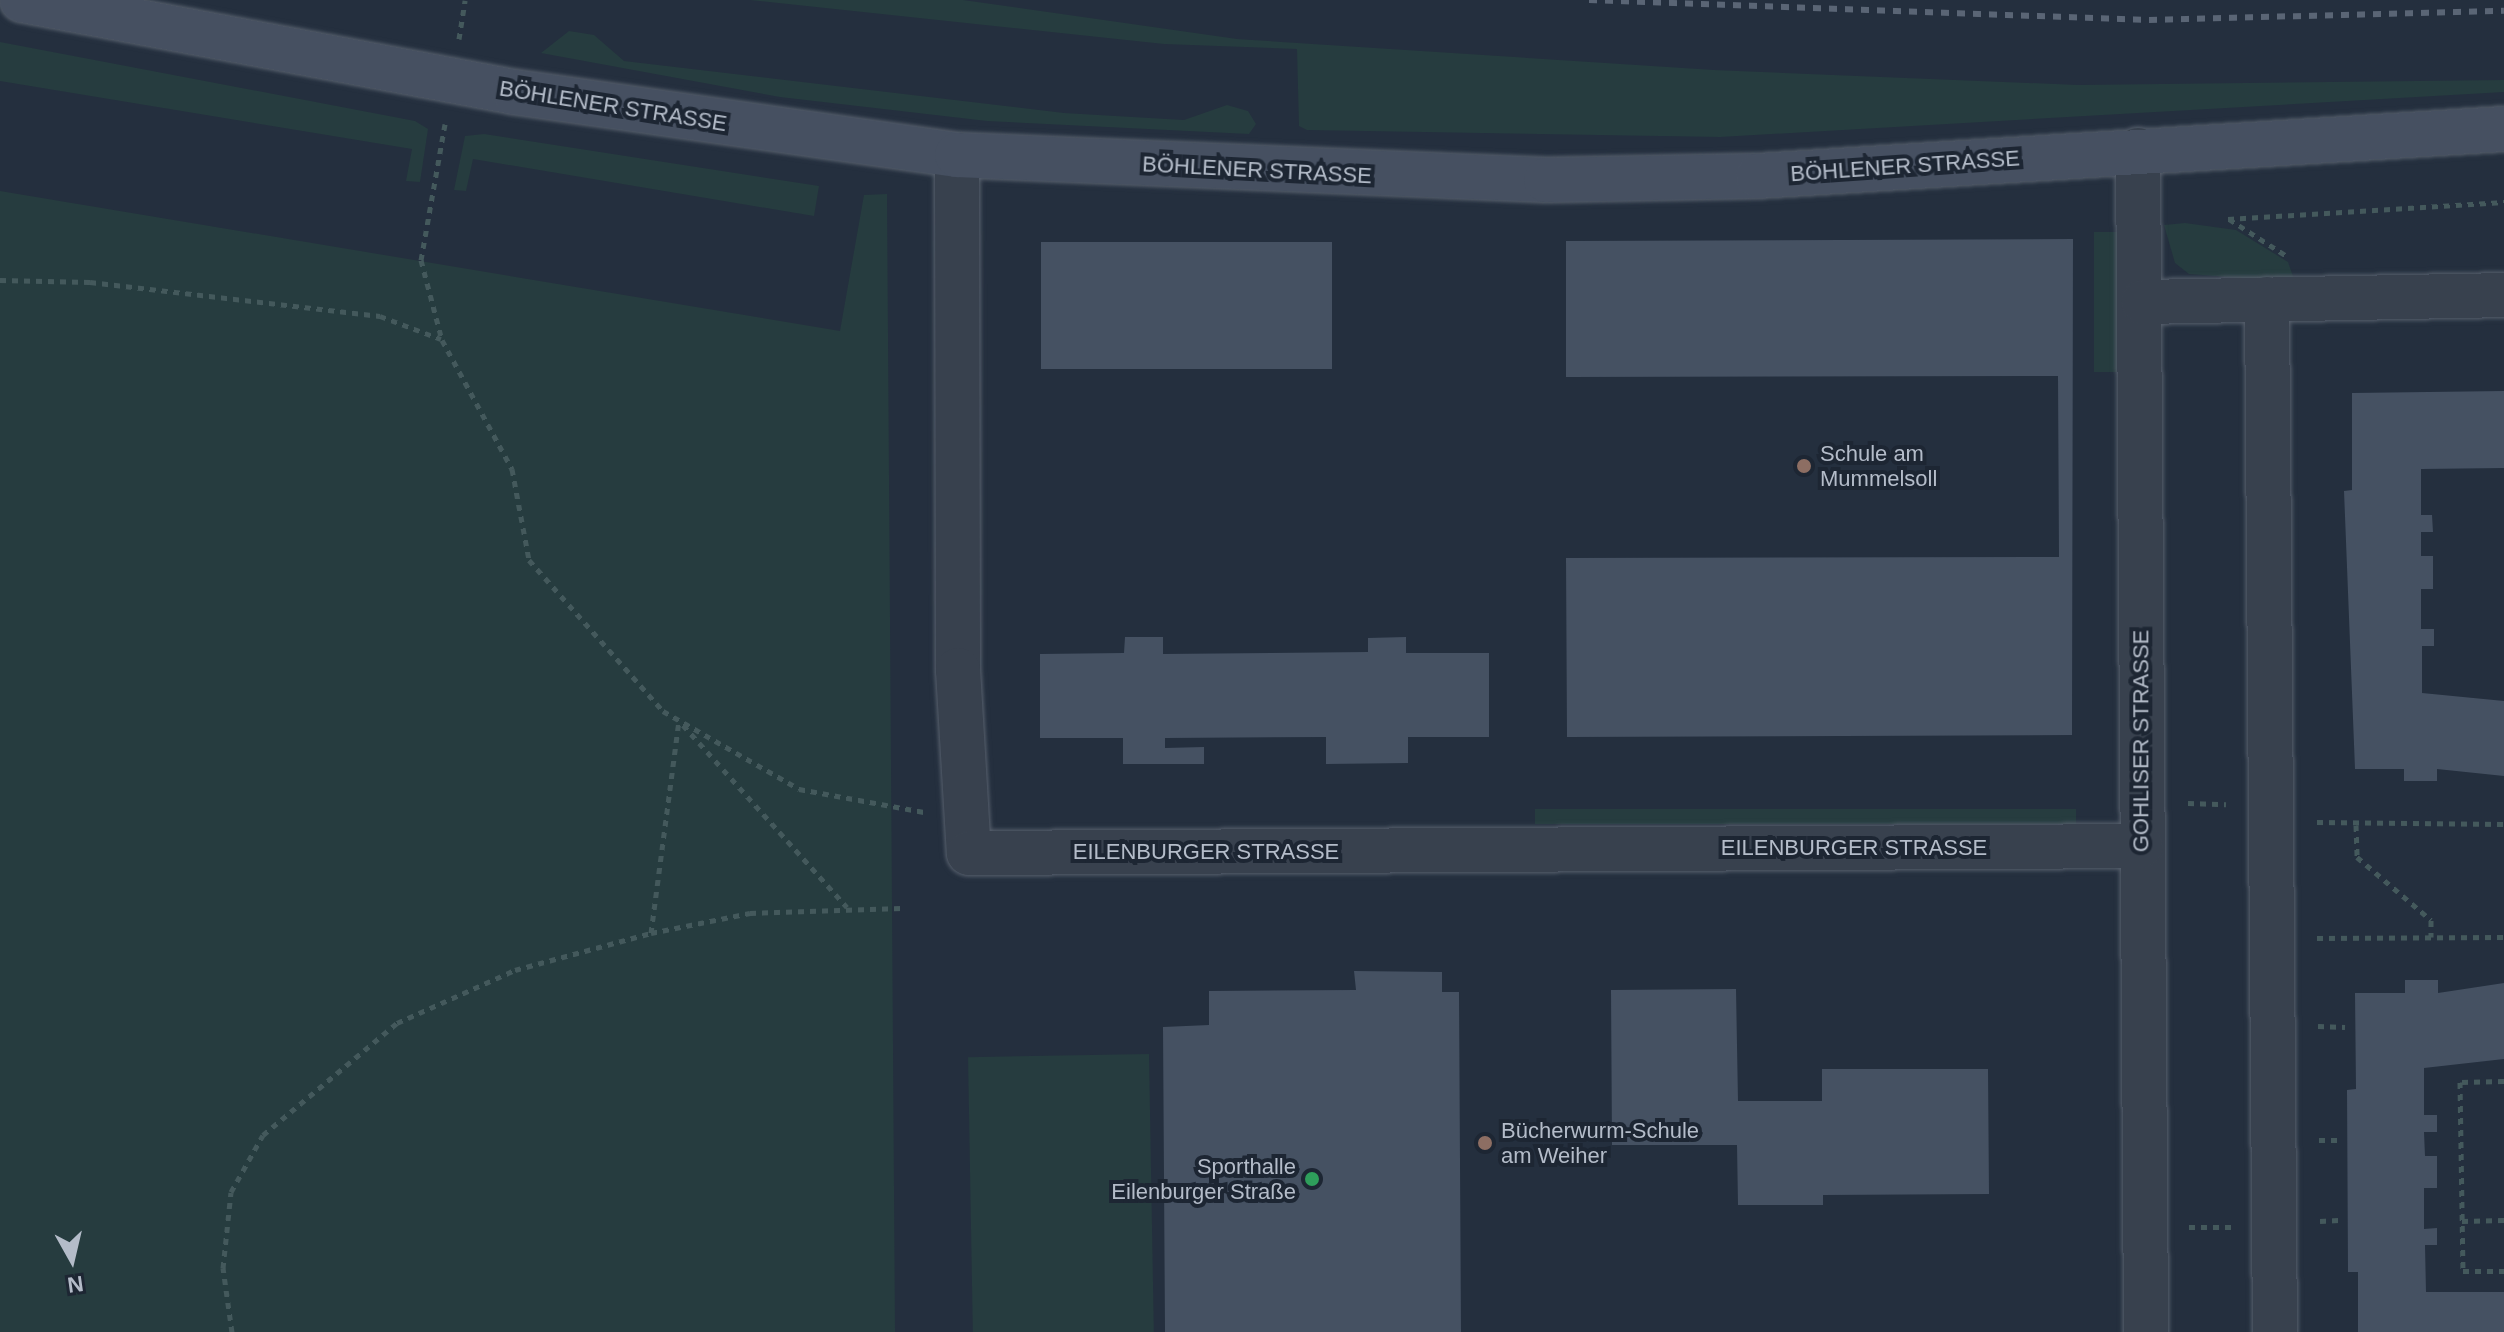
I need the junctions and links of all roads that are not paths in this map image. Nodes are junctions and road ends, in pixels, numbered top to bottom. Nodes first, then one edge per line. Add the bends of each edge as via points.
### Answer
1 (22, 0) edge
2 (2504, 129) edge
3 (2138, 150) junction
4 (957, 155) junction
5 (2504, 295) edge
6 (2267, 299) junction
7 (2143, 302) junction
8 (2141, 846) junction
9 (2146, 1332) edge
10 (2275, 1332) edge

1 - 4 street, BÖHLENER STRASSE via 514,92
2 - 3 street, BÖHLENER STRASSE
3 - 4 street, BÖHLENER STRASSE via 1758,176 1546,180
3 - 7 street, GOHLISER STRASSE
4 - 8 street, EILENBURGER STRASSE via 958,670 969,853
5 - 6 street
6 - 7 street
6 - 10 street via 2267,939
7 - 8 street, GOHLISER STRASSE
8 - 9 street, GOHLISER STRASSE

